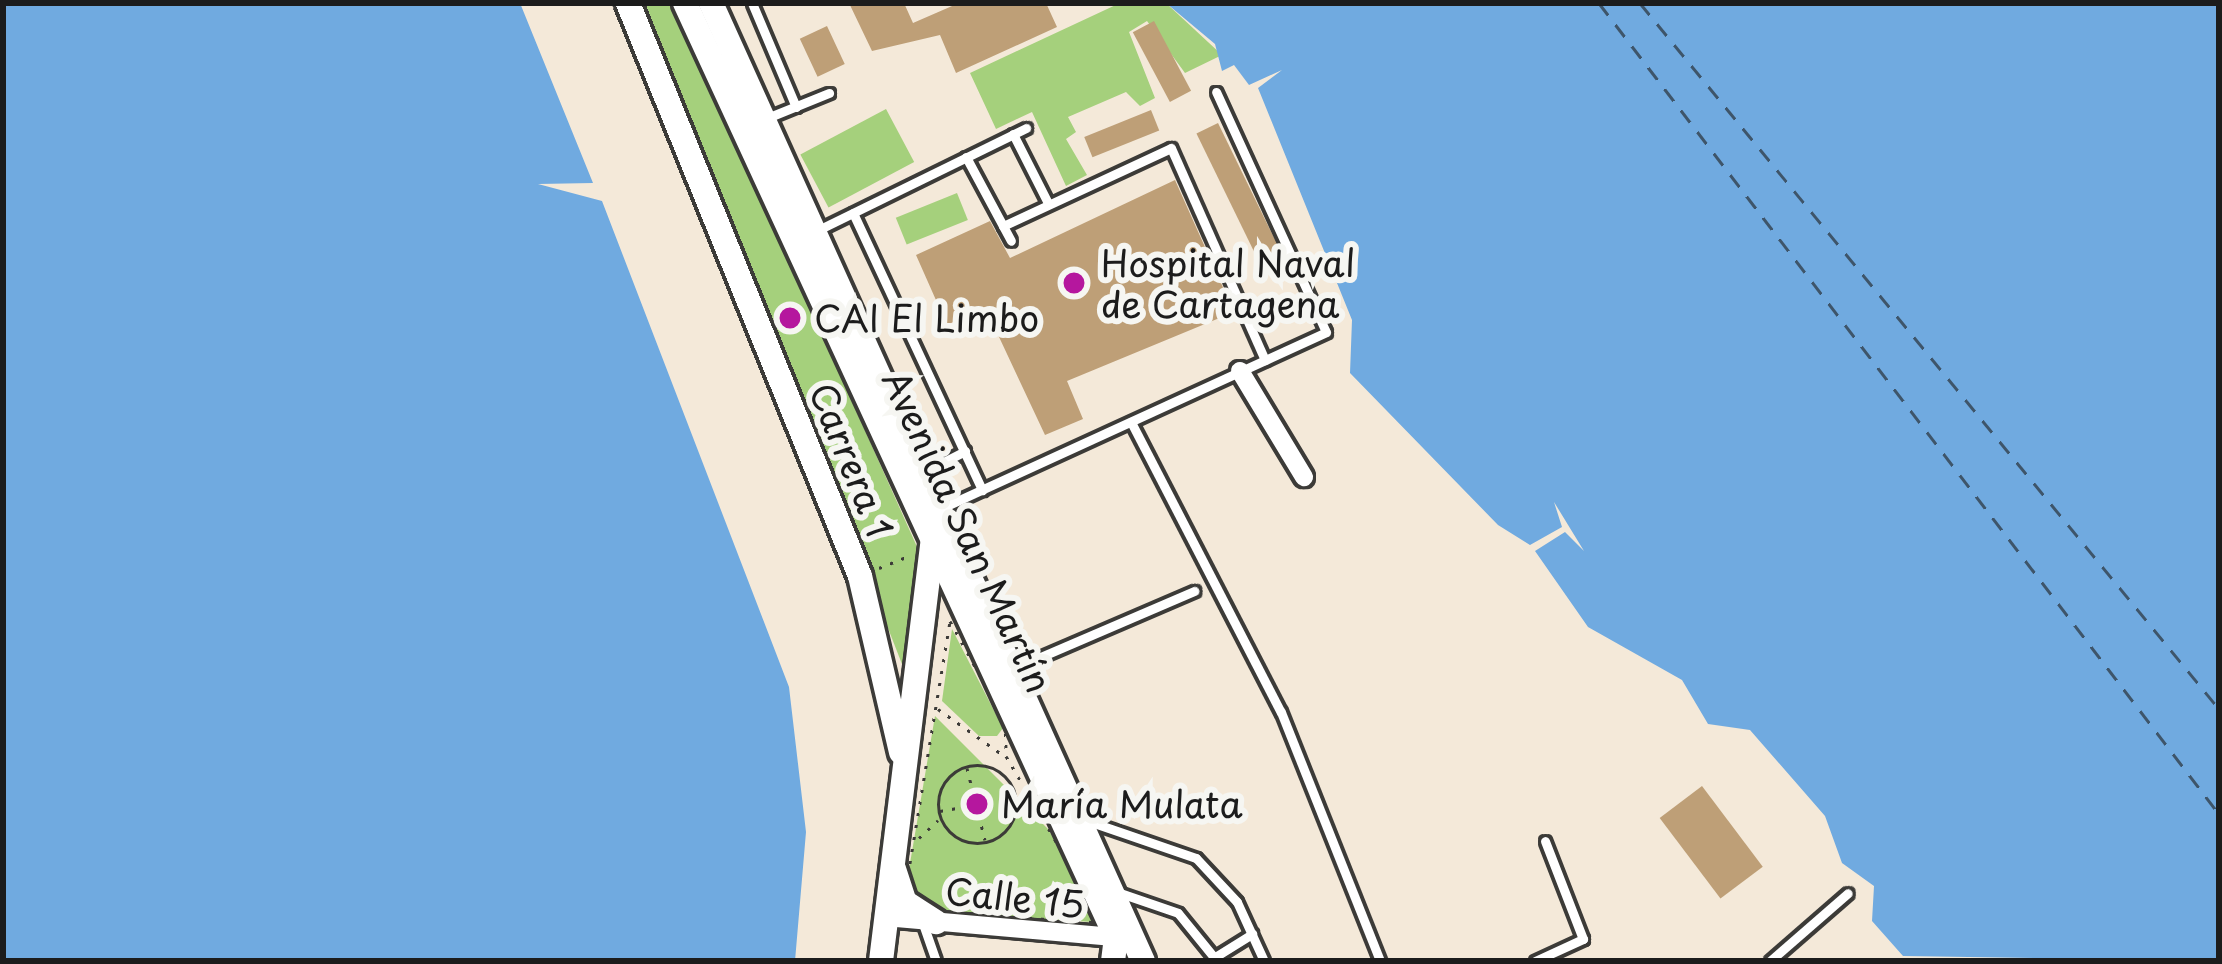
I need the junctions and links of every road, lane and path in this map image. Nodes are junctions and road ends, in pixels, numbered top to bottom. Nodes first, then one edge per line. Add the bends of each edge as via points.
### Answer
1 (628, 3) edge
2 (685, 3) edge
3 (711, 3) edge
4 (752, 3) edge
5 (1216, 92) dead end
6 (829, 93) dead end
7 (796, 107) junction
8 (764, 119) junction
9 (1027, 128) dead end
10 (1013, 134) junction
11 (966, 157) junction
12 (1048, 203) junction
13 (853, 213) junction
14 (1003, 226) junction
15 (816, 231) junction
16 (1011, 241) dead end
17 (1264, 360) junction
18 (1240, 371) junction
19 (1131, 422) junction
20 (964, 452) junction
21 (926, 470) junction
22 (1304, 477) dead end
23 (982, 490) junction
24 (944, 508) junction
25 (932, 540) junction
26 (920, 574) dead end
27 (878, 591) dead end
28 (1194, 591) dead end
29 (1017, 667) junction
30 (936, 708) junction
31 (901, 752) junction
32 (1006, 757) junction
33 (967, 766) junction
34 (1016, 798) junction
35 (977, 804) junction
36 (939, 815) junction
37 (1088, 821) junction
38 (1545, 841) dead end
39 (986, 842) junction
40 (914, 844) junction
41 (891, 861) junction
42 (1120, 892) junction
43 (1848, 893) dead end
44 (885, 917) junction
45 (929, 922) junction
46 (1252, 934) junction
47 (1122, 944) edge
48 (1558, 957) edge
49 (1216, 959) edge
50 (881, 961) edge
51 (936, 961) edge
52 (1143, 961) edge
53 (1264, 961) edge
54 (1380, 961) edge
55 (1535, 961) edge
56 (1770, 961) edge

1 - 31 main road, Carrera 1 via 860,575
2 - 25 main road, Avenida San Martín
3 - 8 main road, Avenida San Martín
4 - 7 lane
5 - 17 lane via 1326,332
6 - 7 lane
7 - 8 lane
8 - 15 main road, Avenida San Martín
9 - 10 lane
10 - 11 lane
10 - 12 lane
11 - 13 lane
11 - 14 lane
12 - 14 lane
12 - 17 lane via 1171,148
13 - 15 lane
13 - 20 lane
14 - 16 lane
15 - 21 main road, Avenida San Martín
17 - 18 lane
18 - 19 lane
18 - 22 street
19 - 23 lane
19 - 54 lane via 1281,712
20 - 21 lane
20 - 23 lane
21 - 24 main road, Avenida San Martín
23 - 24 lane
24 - 25 main road, Carrera 1
24 - 29 main road, Avenida San Martín
25 - 31 main road, Carrera 1
25 - 47 main road, Avenida San Martín
26 - 27 path via 922,550 871,571
28 - 29 lane
29 - 37 main road, Avenida San Martín
30 - 32 path
30 - 32 path via 950,621 1005,721
30 - 40 path
31 - 41 main road, Carrera 1
32 - 40 path via 1097,912 1092,922 936,912 908,874
33 - 34 path via 1002,773
33 - 35 path
33 - 36 path via 943,784
34 - 35 path
34 - 39 path via 1013,821
35 - 36 path
35 - 39 path
36 - 39 path via 962,840
36 - 40 path
37 - 42 main road, Avenida San Martín
37 - 46 lane via 1196,858
38 - 48 lane via 1583,939
41 - 44 main road, Carrera 1
41 - 45 main road via 905,902
42 - 47 main road, Avenida San Martín
42 - 49 lane via 1178,913
43 - 56 lane
44 - 45 street, Calle 15
44 - 50 main road, Carrera 1
45 - 47 street, Calle 15
45 - 51 lane
46 - 49 lane
46 - 53 lane
47 - 52 main road, Avenida San Martín
48 - 55 lane

